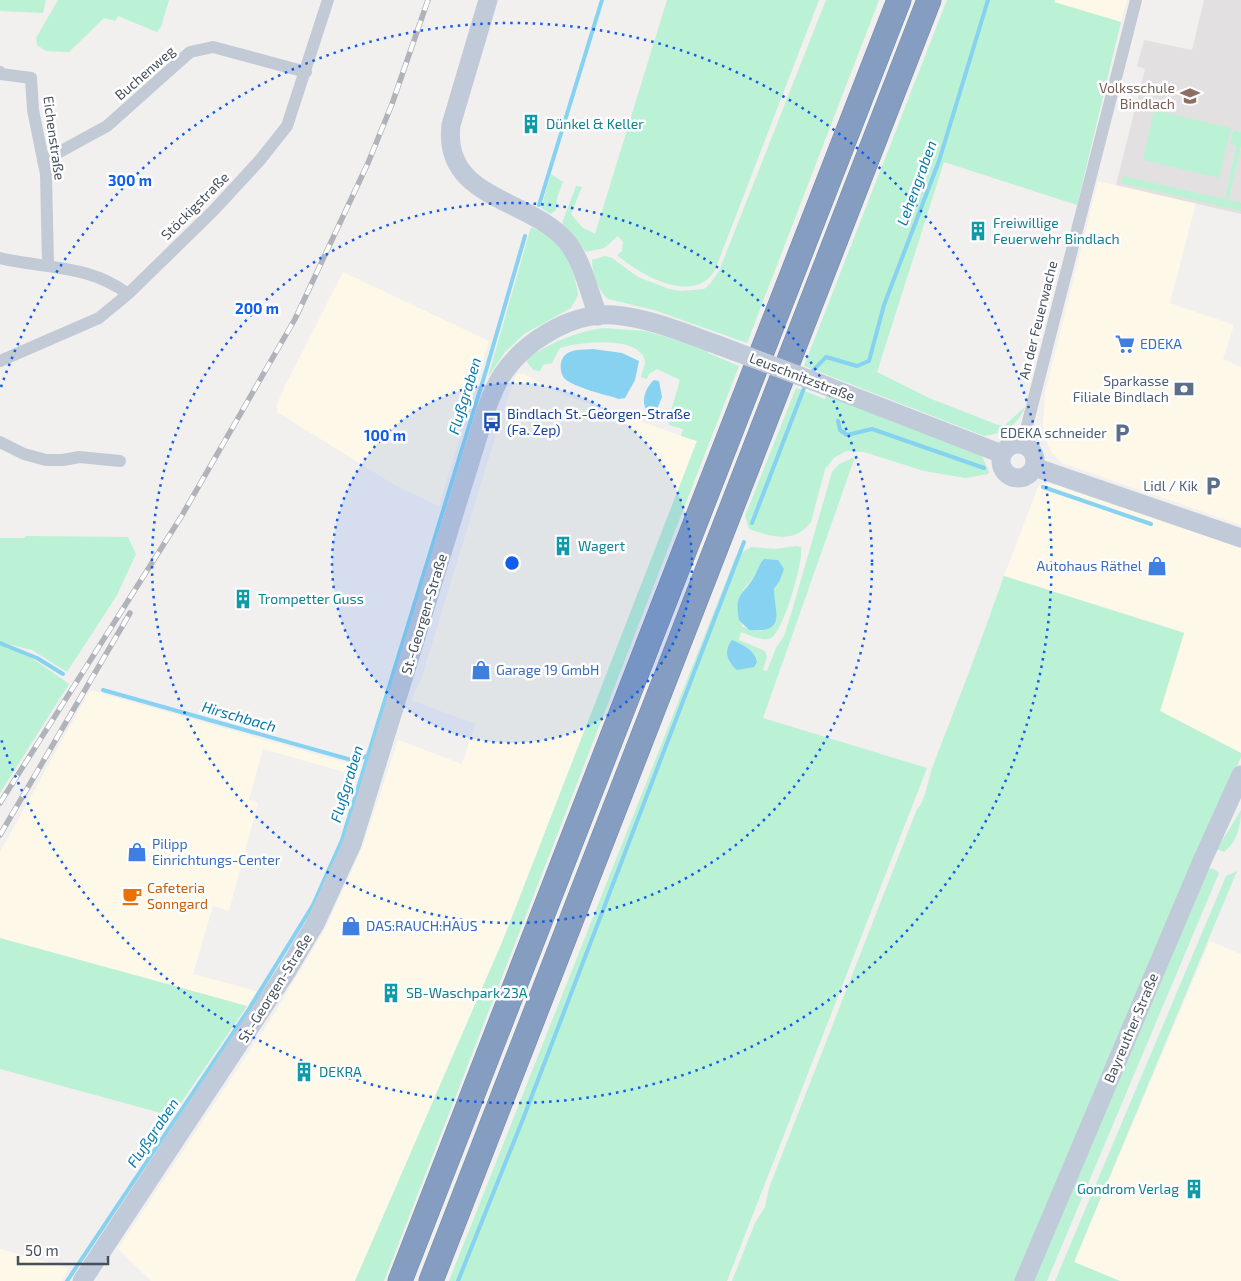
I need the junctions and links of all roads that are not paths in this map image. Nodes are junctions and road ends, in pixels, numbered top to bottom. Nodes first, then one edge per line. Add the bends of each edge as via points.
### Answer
1 (328, 0) edge
2 (488, 0) edge
3 (899, 0) edge
4 (929, 0) edge
5 (1136, 0) edge
6 (0, 72) edge
7 (306, 72) junction
8 (43, 161) junction
9 (0, 258) edge
10 (48, 264) junction
11 (128, 294) junction
12 (598, 316) junction
13 (0, 361) edge
14 (0, 442) edge
15 (1022, 445) junction
16 (1002, 454) junction
17 (120, 461) dead end
18 (1034, 467) junction
19 (1241, 538) edge
20 (1241, 775) edge
21 (82, 1281) edge
22 (400, 1281) edge
23 (431, 1281) edge
24 (1024, 1281) edge

1 - 7 street, Stöckigstraße
2 - 12 street via 451,125 449,137 453,155 457,165 473,182 506,204 541,221 567,242 579,262
3 - 22 highway
4 - 23 highway
5 - 15 street, An der Feuerwache
6 - 8 street, Eichenstraße via 31,78 33,110
7 - 8 street, Buchenweg via 213,47 190,52 107,126
7 - 11 street, Stöckigstraße via 287,126 274,144 214,210
8 - 10 street, Eichenstraße
9 - 10 street
10 - 11 street via 113,282
11 - 13 street, Stöckigstraße via 99,318
12 - 16 street, Leuschnitzstraße, bridge via 613,315 649,323 718,345
12 - 21 street, St.-Georgen-Straße via 575,321 530,344 500,380 483,420 352,844 323,908 261,1012
14 - 17 street via 46,460 79,457
15 - 16 street via 1014,444
15 - 18 street via 1033,454
16 - 18 street via 1002,468 1010,476 1023,477
18 - 19 street
20 - 24 street, Bayreuther Straße

